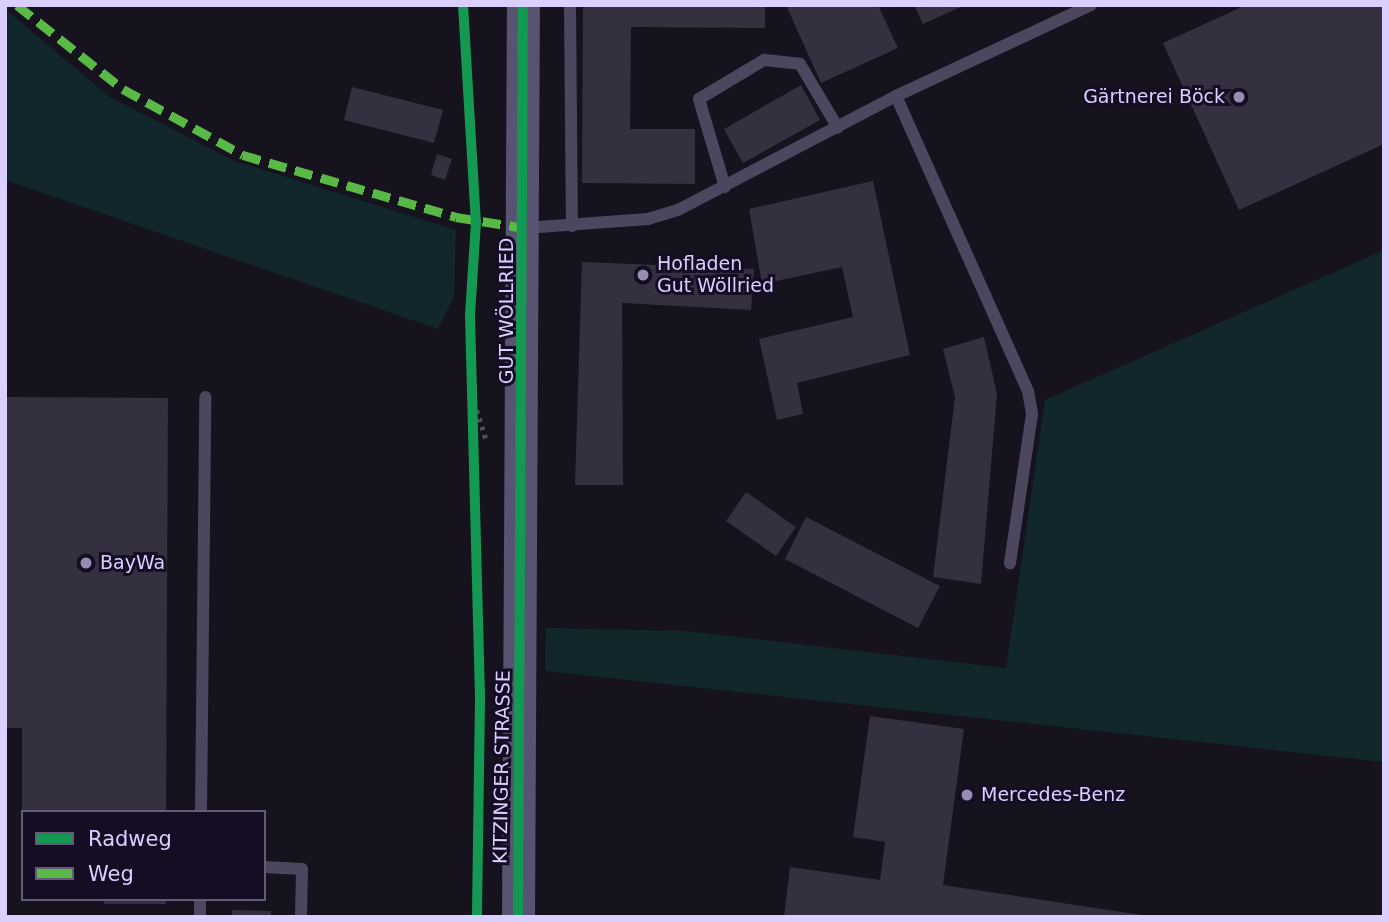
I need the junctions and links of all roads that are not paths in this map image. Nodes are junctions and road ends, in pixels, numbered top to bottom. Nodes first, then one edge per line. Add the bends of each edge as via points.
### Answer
1 (523, 5) edge
2 (570, 5) edge
3 (1091, 5) edge
4 (896, 96) junction
5 (838, 128) junction
6 (725, 187) junction
7 (572, 226) junction
8 (525, 228) junction
9 (205, 397) dead end
10 (1010, 564) dead end
11 (523, 618) joint
12 (201, 810) edge
13 (519, 860) junction
14 (266, 867) edge
15 (301, 917) edge
16 (507, 917) edge
17 (518, 917) edge

1 - 8 street, GUT WÖLLRIED
2 - 7 lane
3 - 4 lane
4 - 5 lane
4 - 10 lane via 1028,391 1032,414
5 - 6 lane
5 - 6 lane via 800,64 764,60 699,99
6 - 7 lane via 648,219
7 - 8 lane
8 - 11 street, GUT WÖLLRIED
9 - 12 lane
11 - 13 street, KITZINGER STRASSE
13 - 16 street
13 - 17 street, KITZINGER STRASSE
14 - 15 lane via 302,869

